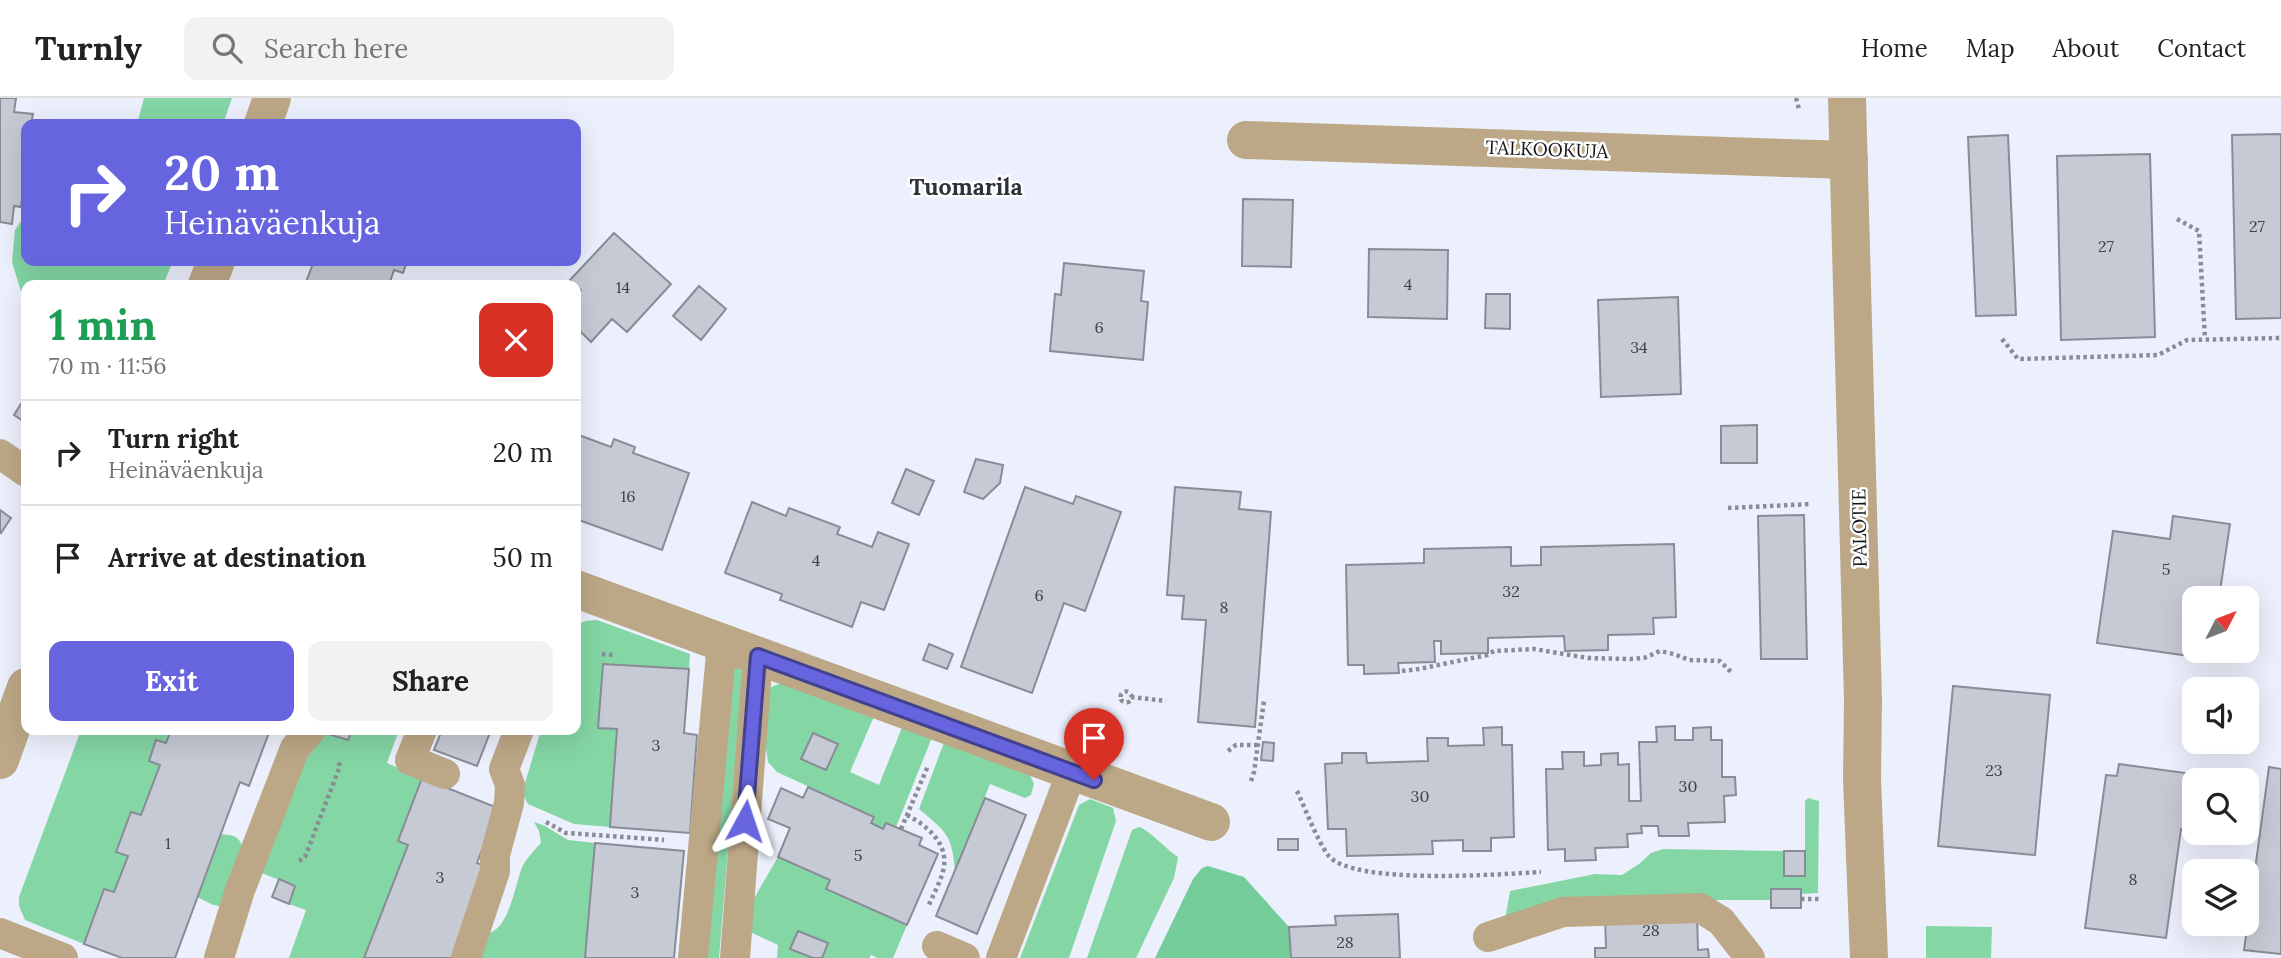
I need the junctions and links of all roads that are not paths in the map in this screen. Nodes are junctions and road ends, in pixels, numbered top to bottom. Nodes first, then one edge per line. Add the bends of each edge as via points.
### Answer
1 (272, 98) edge
2 (1847, 98) edge
3 (265, 119) edge
4 (1246, 140) dead end
5 (1849, 160) junction
6 (0, 454) edge
7 (21, 469) edge
8 (581, 591) edge
9 (722, 643) junction
10 (758, 656) junction
11 (21, 701) edge
12 (307, 735) edge
13 (420, 735) edge
14 (517, 735) edge
15 (0, 760) edge
16 (1072, 772) junction
17 (445, 774) dead end
18 (1211, 822) dead end
19 (0, 933) edge
20 (1488, 937) dead end
21 (937, 946) road end
22 (63, 958) edge
23 (219, 958) edge
24 (466, 958) edge
25 (693, 958) edge
26 (735, 958) edge
27 (965, 958) edge
28 (1001, 958) edge
29 (1750, 958) edge
30 (1870, 958) edge

1 - 3 street
2 - 5 street, PALOTIE
4 - 5 street, TALKOOKUJA
5 - 30 street, PALOTIE
6 - 7 lane
8 - 9 street
9 - 10 street
9 - 25 lane
10 - 16 street
10 - 26 lane
11 - 15 street
12 - 23 lane via 295,748
13 - 17 lane via 410,760
14 - 24 lane via 504,769 510,785 509,803 495,871
16 - 18 street
16 - 28 lane
19 - 22 lane
20 - 29 lane via 1563,912 1700,908 1721,920
21 - 27 lane

